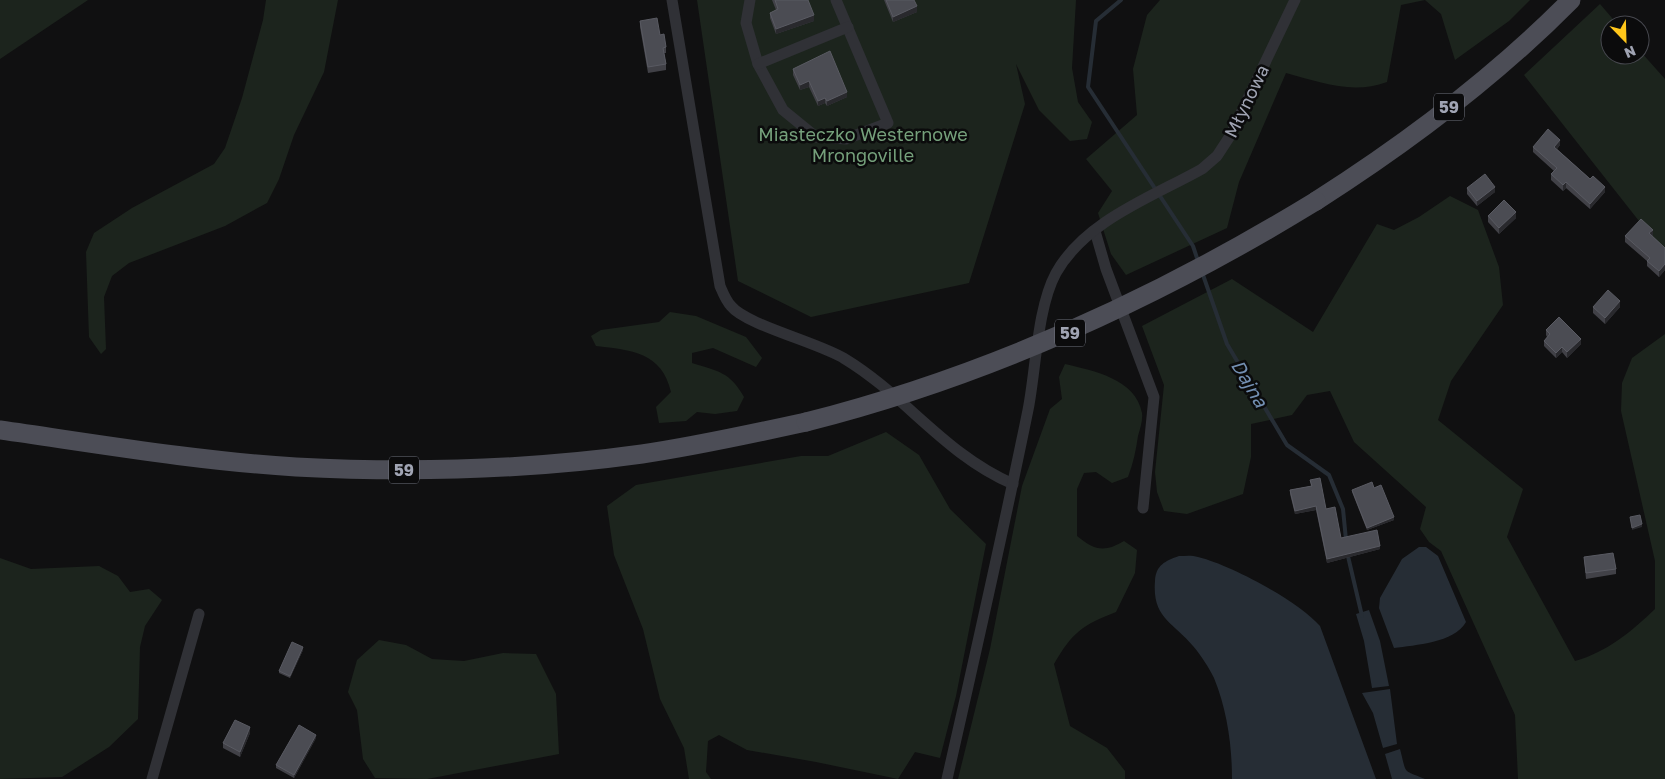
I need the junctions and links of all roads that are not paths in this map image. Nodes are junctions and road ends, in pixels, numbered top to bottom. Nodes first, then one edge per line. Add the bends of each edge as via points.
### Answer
1 (672, 0) edge
2 (750, 0) edge
3 (836, 0) edge
4 (1295, 0) edge
5 (1572, 0) edge
6 (848, 27) junction
7 (758, 64) junction
8 (1095, 230) junction
9 (0, 430) edge
10 (1013, 484) junction
11 (1143, 508) dead end
12 (199, 614) dead end
13 (152, 779) edge
14 (948, 779) edge

1 - 10 street via 720,286 730,306 744,316 843,357 871,375 975,465
2 - 7 street via 746,22
3 - 6 street
4 - 8 street, Młynowa via 1230,136 1217,156 1202,169
5 - 9 main road, 59, bridge via 1460,99 1389,153 1224,257 1070,333 932,387 806,422 642,454 488,469 434,470 294,467
6 - 7 street
6 - 7 street via 888,123 846,139 816,137 782,110
8 - 10 street via 1068,258 1050,289
8 - 11 street via 1106,269 1154,397
10 - 14 street
12 - 13 street

